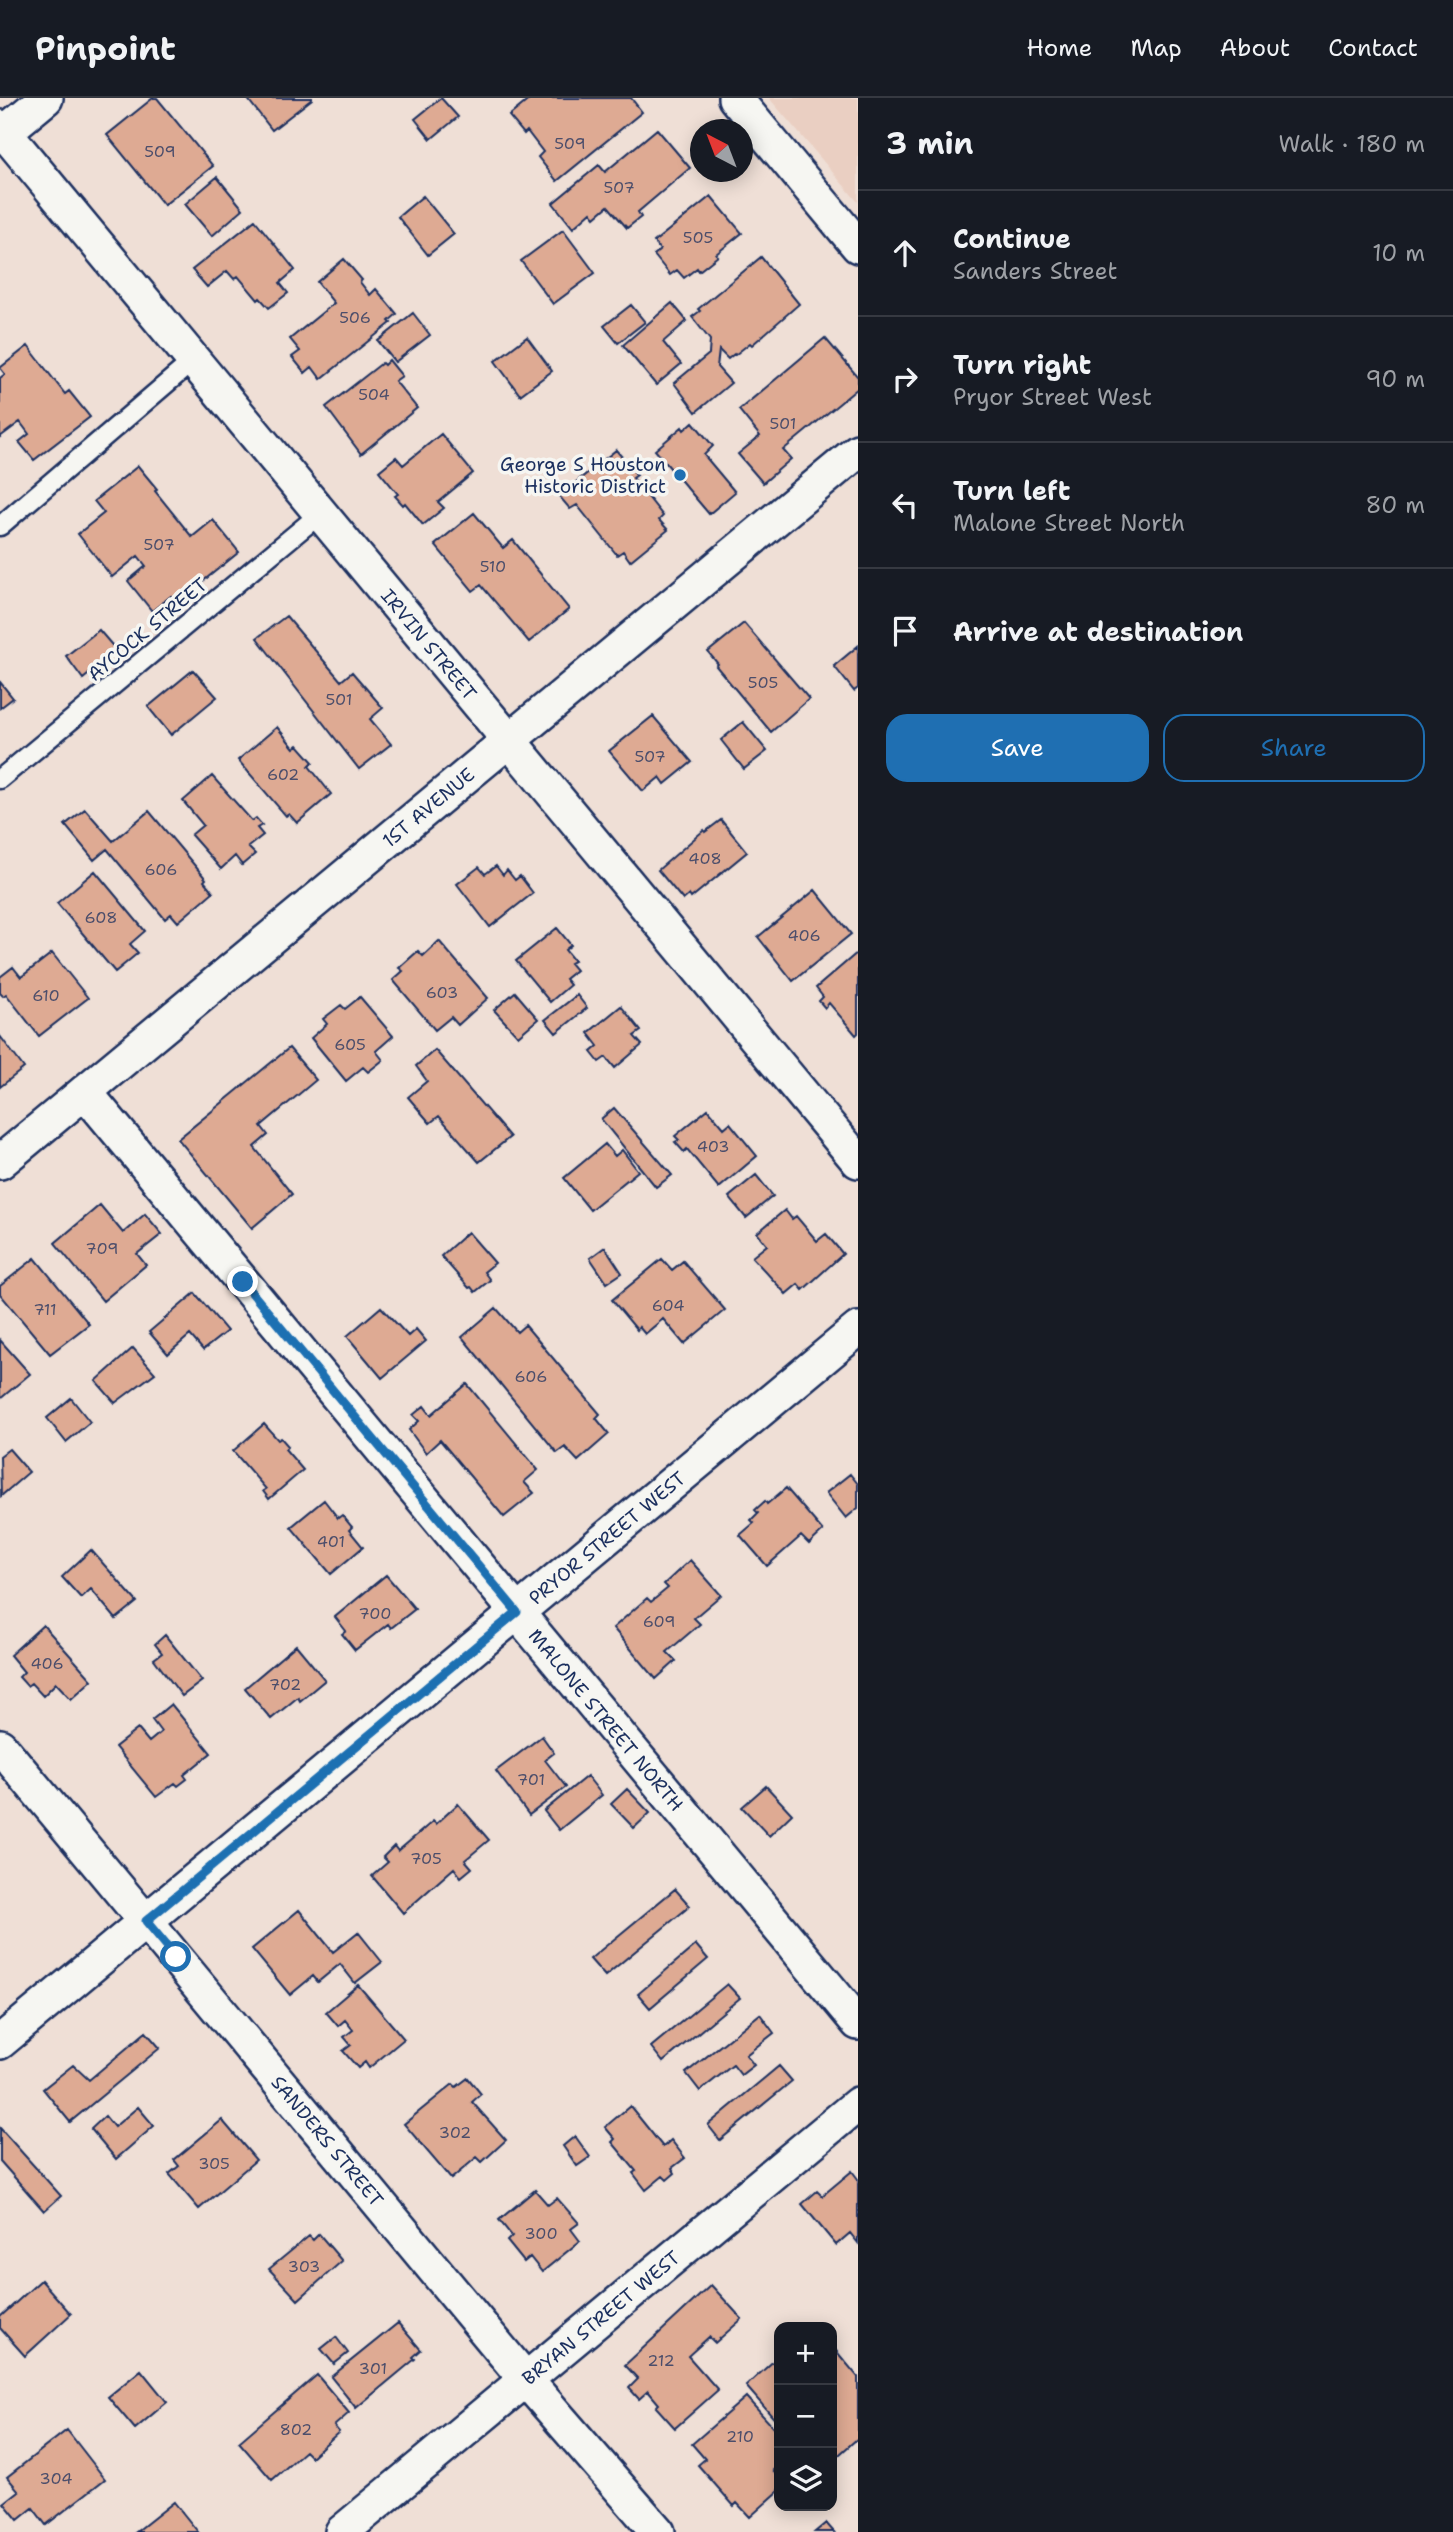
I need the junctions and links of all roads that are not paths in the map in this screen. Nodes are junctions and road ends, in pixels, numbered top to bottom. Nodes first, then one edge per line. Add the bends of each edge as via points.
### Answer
1 (46, 98) edge
2 (734, 98) edge
3 (2, 132) edge
4 (858, 246) edge
5 (194, 360) junction
6 (858, 451) edge
7 (321, 513) junction
8 (0, 526) edge
9 (509, 740) junction
10 (0, 779) edge
11 (85, 1092) junction
12 (858, 1161) edge
13 (0, 1163) edge
14 (858, 1329) edge
15 (517, 1612) junction
16 (0, 1746) edge
17 (146, 1921) junction
18 (858, 2023) edge
19 (0, 2042) edge
20 (858, 2104) edge
21 (526, 2379) junction
22 (342, 2532) edge
23 (658, 2532) edge

1 - 3 street
2 - 4 street
3 - 5 street, IRVIN STREET
5 - 7 street, IRVIN STREET
5 - 8 lane
6 - 9 street, 1ST AVENUE
7 - 9 street, IRVIN STREET
7 - 10 lane, AYCOCK STREET
9 - 11 street, 1ST AVENUE
9 - 12 street, IRVIN STREET
11 - 13 street, 1ST AVENUE
11 - 15 street, MALONE STREET NORTH
14 - 15 street, PRYOR STREET WEST
15 - 17 street, PRYOR STREET WEST
15 - 18 street, MALONE STREET NORTH
16 - 17 street, SANDERS STREET
17 - 19 street, PRYOR STREET WEST
17 - 21 street, SANDERS STREET
20 - 21 street, BRYAN STREET WEST
21 - 22 street, BRYAN STREET WEST
21 - 23 street, SANDERS STREET

